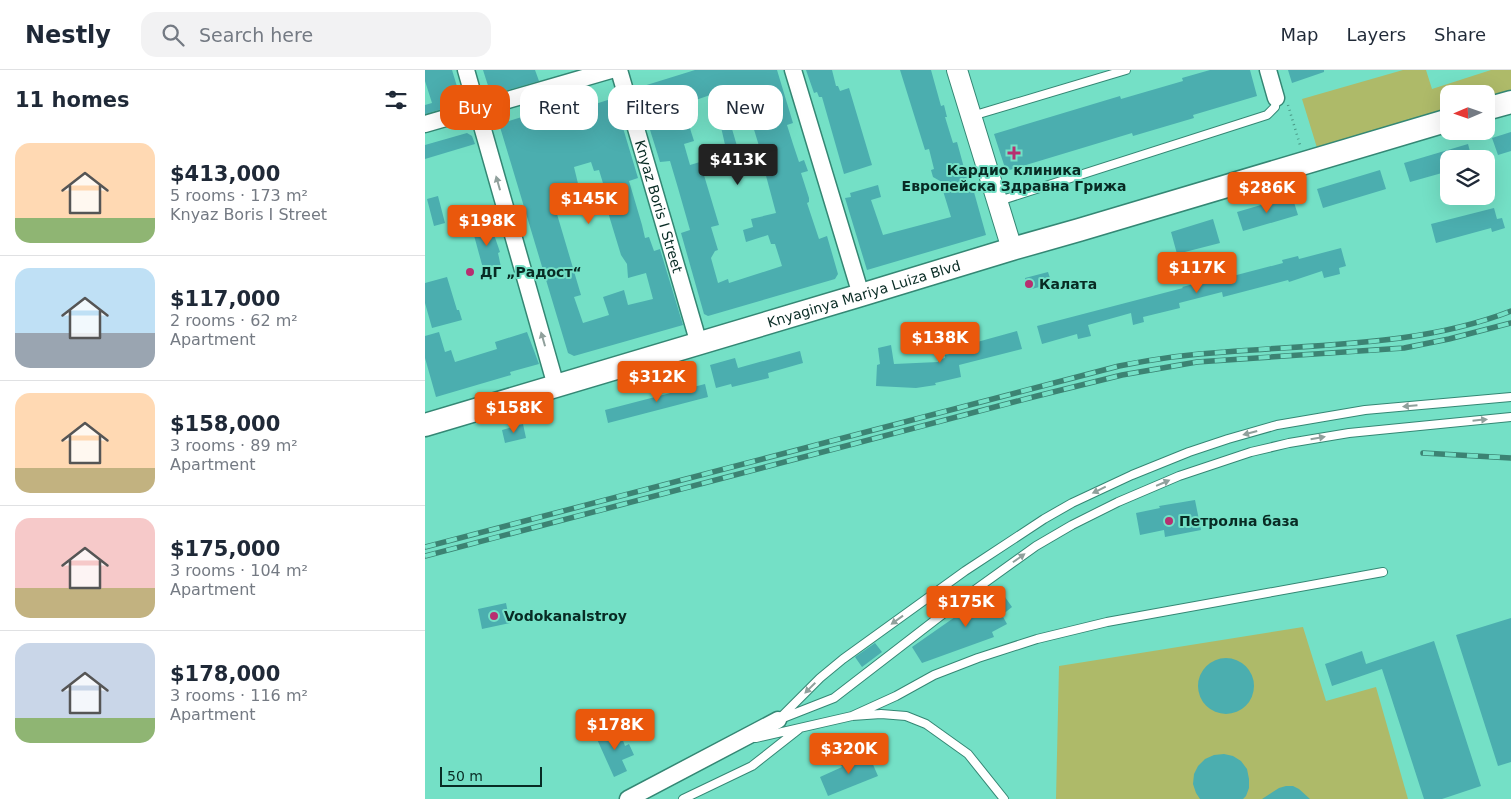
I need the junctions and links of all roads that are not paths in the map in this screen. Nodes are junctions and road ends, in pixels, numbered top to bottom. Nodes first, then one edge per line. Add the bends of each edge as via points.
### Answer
1 (466, 70) edge
2 (611, 70) edge
3 (619, 70) edge
4 (793, 70) edge
5 (957, 70) edge
6 (1126, 70) edge
7 (1268, 70) edge
8 (470, 85) edge
9 (1277, 98) joint
10 (510, 99) edge
11 (1511, 102) edge
12 (1495, 106) edge
13 (971, 117) junction
14 (440, 120) edge
15 (1440, 123) edge
16 (425, 124) edge
17 (483, 130) edge
18 (997, 202) junction
19 (1011, 249) junction
20 (861, 295) junction
21 (699, 344) junction
22 (556, 386) junction
23 (1511, 397) edge
24 (1511, 417) edge
25 (426, 421) edge
26 (1383, 572) dead end
27 (852, 716) junction
28 (778, 720) junction
29 (801, 728) junction
30 (731, 744) junction
31 (628, 799) edge
32 (683, 799) edge
33 (1004, 799) edge

1 - 8 street
2 - 10 street
3 - 21 street, Knyaz Boris I Street
4 - 20 street
5 - 13 street
6 - 13 lane
7 - 9 street
9 - 18 lane via 1271,112 1259,118
11 - 12 main road
13 - 18 street
14 - 16 street
15 - 19 main road, Knyaginya Mariya Luiza Blvd
22 -> 17 street
18 - 19 street
19 - 20 main road, Knyaginya Mariya Luiza Blvd
20 - 21 main road, Knyaginya Mariya Luiza Blvd
21 - 22 main road, Knyaginya Mariya Luiza Blvd
22 - 25 main road, Knyaginya Mariya Luiza Blvd
23 -> 28 lane via 1365,410 1277,425 1189,452 1132,475 1044,519 965,572 843,659
28 -> 24 lane via 834,698 1036,546 1079,521 1179,476 1251,452 1349,432
26 - 27 lane via 1107,622 1037,639 934,675
27 - 29 lane
27 - 33 lane via 906,716 926,724 968,754
28 - 30 street
29 - 30 lane
29 - 32 lane via 752,766
30 - 31 street

